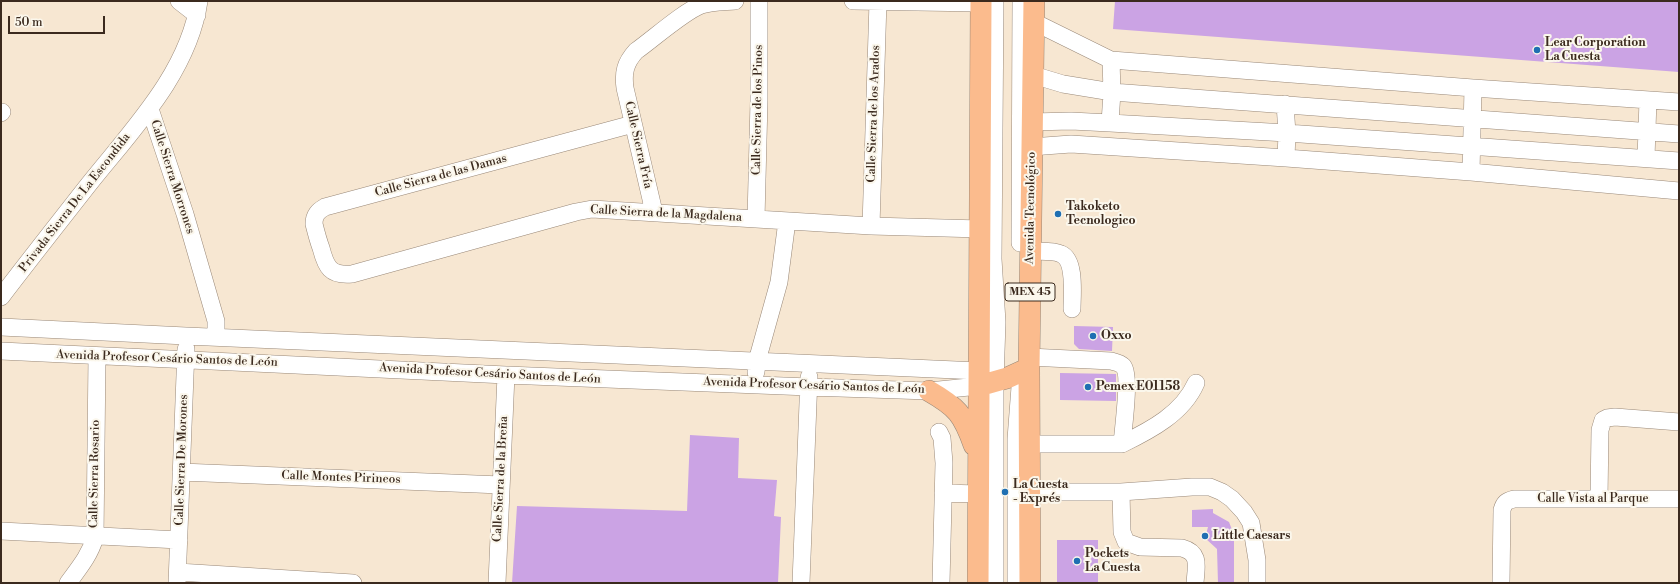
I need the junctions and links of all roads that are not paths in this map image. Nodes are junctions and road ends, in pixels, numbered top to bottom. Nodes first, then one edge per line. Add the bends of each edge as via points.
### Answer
1 (179, 1) edge
2 (735, 1) edge
3 (759, 1) edge
4 (853, 1) edge
5 (1021, 1) edge
6 (1034, 1) edge
7 (878, 2) edge
8 (986, 2) edge
9 (198, 8) edge
10 (1034, 22) junction
11 (1111, 60) junction
12 (1033, 75) junction
13 (1473, 88) junction
14 (1112, 92) junction
15 (1648, 100) junction
16 (1679, 102) edge
17 (1285, 104) junction
18 (150, 109) junction
19 (1472, 118) junction
20 (1032, 122) junction
21 (1110, 123) junction
22 (633, 124) junction
23 (1646, 131) junction
24 (1287, 133) junction
25 (1679, 134) edge
26 (1031, 147) junction
27 (1472, 147) junction
28 (1286, 158) junction
29 (1646, 158) junction
30 (1679, 161) edge
31 (1471, 172) junction
32 (1679, 191) edge
33 (654, 212) junction
34 (756, 219) junction
35 (787, 222) junction
36 (871, 226) junction
37 (981, 229) junction
38 (1030, 251) junction
39 (336, 273) joint
40 (1, 297) edge
41 (1072, 309) dead end
42 (1, 326) edge
43 (186, 336) junction
44 (216, 338) junction
45 (1, 351) edge
46 (97, 356) junction
47 (185, 359) junction
48 (757, 361) junction
49 (809, 364) junction
50 (1026, 366) junction
51 (506, 375) junction
52 (984, 380) junction
53 (1196, 383) dead end
54 (754, 384) junction
55 (809, 387) junction
56 (929, 391) junction
57 (1679, 422) edge
58 (939, 432) dead end
59 (1029, 444) junction
60 (1122, 444) junction
61 (978, 454) junction
62 (181, 472) junction
63 (501, 485) junction
64 (1029, 492) junction
65 (1121, 492) junction
66 (943, 493) junction
67 (978, 494) junction
68 (1599, 499) junction
69 (1679, 499) edge
70 (1, 531) edge
71 (95, 536) junction
72 (179, 540) junction
73 (177, 577) edge
74 (68, 583) edge
75 (353, 583) edge
76 (497, 583) edge
77 (801, 583) edge
78 (941, 583) edge
79 (978, 583) edge
80 (995, 583) edge
81 (1016, 583) edge
82 (1030, 583) edge
83 (1195, 583) edge
84 (1257, 583) edge
85 (1501, 583) edge

1 - 9 street
2 - 22 street, Calle Sierra Fría via 707,3 688,12 630,58 624,77
3 - 34 street, Calle Sierra de los Pinos
4 - 7 street
5 - 50 street
6 - 10 main road, Avenida Tecnológico / MEX 45
7 - 8 street
7 - 36 street, Calle Sierra de los Arados
8 - 37 main road
8 - 52 street via 997,322
9 - 18 street, Calle Sierra Morrones via 173,75
10 - 11 street
10 - 12 main road, Avenida Tecnológico / MEX 45
11 - 13 street
11 - 14 street
12 - 14 street via 1063,84
12 - 20 main road, Avenida Tecnológico / MEX 45
13 - 15 street
13 - 19 street
14 - 17 street
14 - 21 street
15 - 16 street
15 - 23 street
17 - 19 street
17 - 24 street
18 - 40 street, Privada Sierra De La Escondida
18 - 44 street, Calle Sierra Morrones via 216,321
19 - 23 street
19 - 27 street
20 - 21 street
20 - 26 main road, Avenida Tecnológico / MEX 45
21 - 24 street
22 - 33 street, Calle Sierra Fría
22 - 39 street, Calle Sierra de las Damas via 325,207 318,211 314,224 326,265
23 - 25 street
23 - 29 street
24 - 27 street
24 - 28 street
26 - 28 street via 1071,144
26 - 38 main road, Avenida Tecnológico / MEX 45
27 - 29 street
27 - 31 street
28 - 31 street
29 - 30 street
31 - 32 street
33 - 34 street, Calle Sierra de la Magdalena
33 - 39 street, Calle Sierra de la Magdalena via 592,209 576,212 352,274
34 - 35 street, Calle Sierra de la Magdalena
35 - 36 street, Calle Sierra de la Magdalena
35 - 48 street via 779,282
36 - 37 street, Calle Sierra de la Magdalena
37 - 52 main road
38 - 41 street via 1054,252 1067,258 1071,269
38 - 50 main road, Avenida Tecnológico / MEX 45
42 - 43 street, Avenida Profesor Cesário Santos de León
43 - 44 street, Avenida Profesor Cesário Santos de León
43 - 47 street, Calle Sierra De Morones
44 - 48 street, Avenida Profesor Cesário Santos de León
45 - 46 street, Avenida Profesor Cesário Santos de León
46 - 47 street, Avenida Profesor Cesário Santos de León
46 - 71 street, Calle Sierra Rosario
47 - 51 street, Avenida Profesor Cesário Santos de León
47 - 62 street, Calle Sierra De Morones
48 - 49 street, Avenida Profesor Cesário Santos de León
48 - 54 street
49 - 52 street, Avenida Profesor Cesário Santos de León
49 - 55 street
50 - 52 main road
50 - 59 main road, Avenida Tecnológico / MEX 45
50 - 60 street via 1111,361 1123,366 1126,371 1126,383
50 - 81 street via 1016,439
51 - 54 street, Avenida Profesor Cesário Santos de León
51 - 63 street, Calle Sierra de la Breña
52 - 56 street, Avenida Profesor Cesário Santos de León
52 - 61 main road
52 - 80 street
53 - 60 street via 1192,392 1167,418
54 - 55 street, Avenida Profesor Cesário Santos de León
55 - 56 street, Avenida Profesor Cesário Santos de León
55 - 77 street
56 - 61 main road via 948,402 961,414
57 - 68 street via 1615,417 1603,420 1600,430
58 - 66 street via 942,438 944,463
59 - 60 street
59 - 64 main road, Avenida Tecnológico / MEX 45
61 - 67 main road
62 - 63 street, Calle Montes Pirineos
62 - 72 street, Calle Sierra De Morones
63 - 76 street, Calle Sierra de la Breña
64 - 65 street
64 - 82 main road, Avenida Tecnológico / MEX 45
65 - 83 street via 1122,532 1126,542 1140,547 1188,550 1196,559
65 - 84 street via 1192,487 1210,487 1222,492 1232,499 1251,523 1257,560
66 - 67 street
66 - 78 street
67 - 79 main road
68 - 69 street, Calle Vista al Parque
68 - 85 street, Calle Vista al Parque via 1506,501 1502,510
70 - 71 street
71 - 72 street
71 - 74 street, Calle Sierra Rosario via 92,547
72 - 73 street, Calle Sierra De Morones
73 - 75 street

